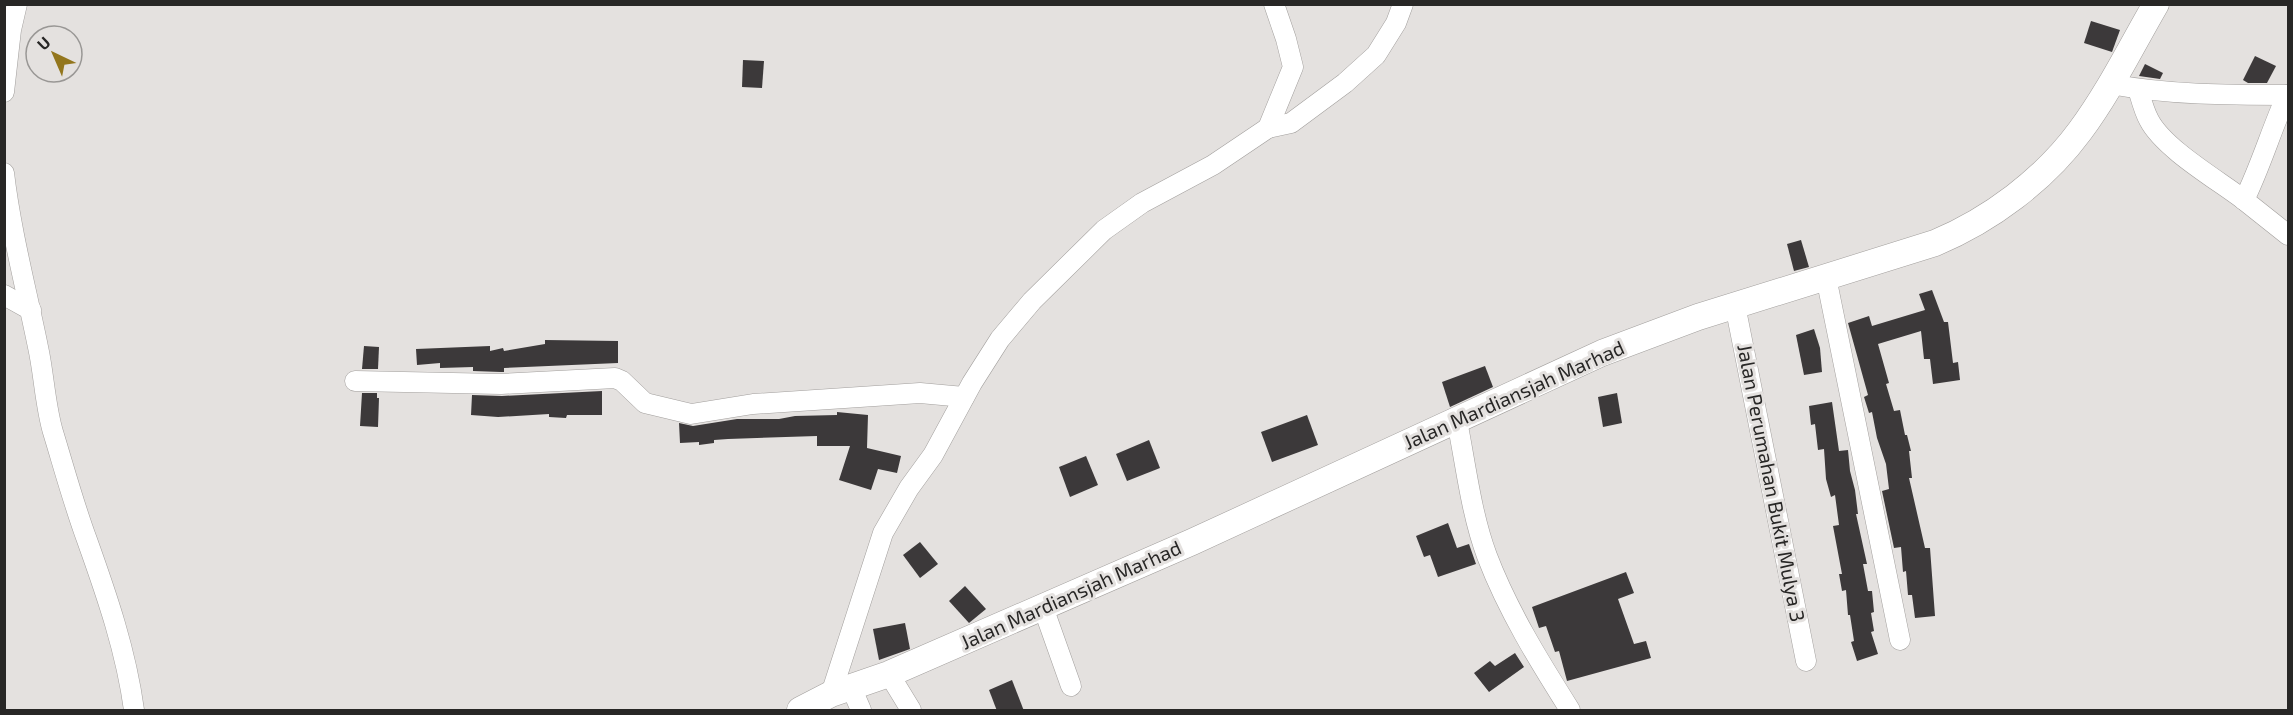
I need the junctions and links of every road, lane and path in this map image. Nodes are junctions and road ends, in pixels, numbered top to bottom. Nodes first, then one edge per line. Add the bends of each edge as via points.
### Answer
1 (17, 4) edge
2 (1274, 4) edge
3 (1403, 4) edge
4 (2156, 4) edge
5 (2110, 84) junction
6 (2138, 89) junction
7 (4, 92) edge
8 (2288, 95) edge
9 (1268, 128) junction
10 (4, 173) edge
11 (2244, 200) junction
12 (2289, 235) edge
13 (1826, 277) junction
14 (4, 295) edge
15 (1736, 305) junction
16 (31, 310) junction
17 (355, 381) dead end
18 (964, 398) junction
19 (1457, 421) junction
20 (1043, 607) junction
21 (1900, 640) dead end
22 (1806, 662) dead end
23 (889, 674) junction
24 (1071, 686) dead end
25 (847, 698) edge
26 (134, 711) edge
27 (800, 711) edge
28 (911, 711) edge
29 (1570, 711) edge

1 - 7 street
2 - 9 street via 1293,67
3 - 9 street via 1376,56 1292,123
4 - 5 street, Jalan Mardiansjah Marhad
5 - 6 street
5 - 13 street, Jalan Mardiansjah Marhad via 2059,155 1990,215 1935,243
6 - 8 street
6 - 11 street via 2156,131
8 - 11 street
9 - 18 street via 1104,230 1000,339
10 - 16 street via 10,221
11 - 12 street
13 - 15 street, Jalan Mardiansjah Marhad
13 - 21 street
14 - 16 street
15 - 19 street, Jalan Mardiansjah Marhad via 1602,353
15 - 22 street, Jalan Perumahan Bukit Mulya 3
16 - 26 street via 52,429 108,595 130,679
17 - 18 street via 501,384 615,378 627,384 645,403 691,414 753,404 920,393
18 - 25 street via 883,533
19 - 20 street, Jalan Mardiansjah Marhad
19 - 29 street via 1486,554 1504,596
20 - 23 street, Jalan Mardiansjah Marhad
20 - 24 street
23 - 25 street, Jalan Mardiansjah Marhad
23 - 28 street
25 - 27 street, Jalan Mardiansjah Marhad

